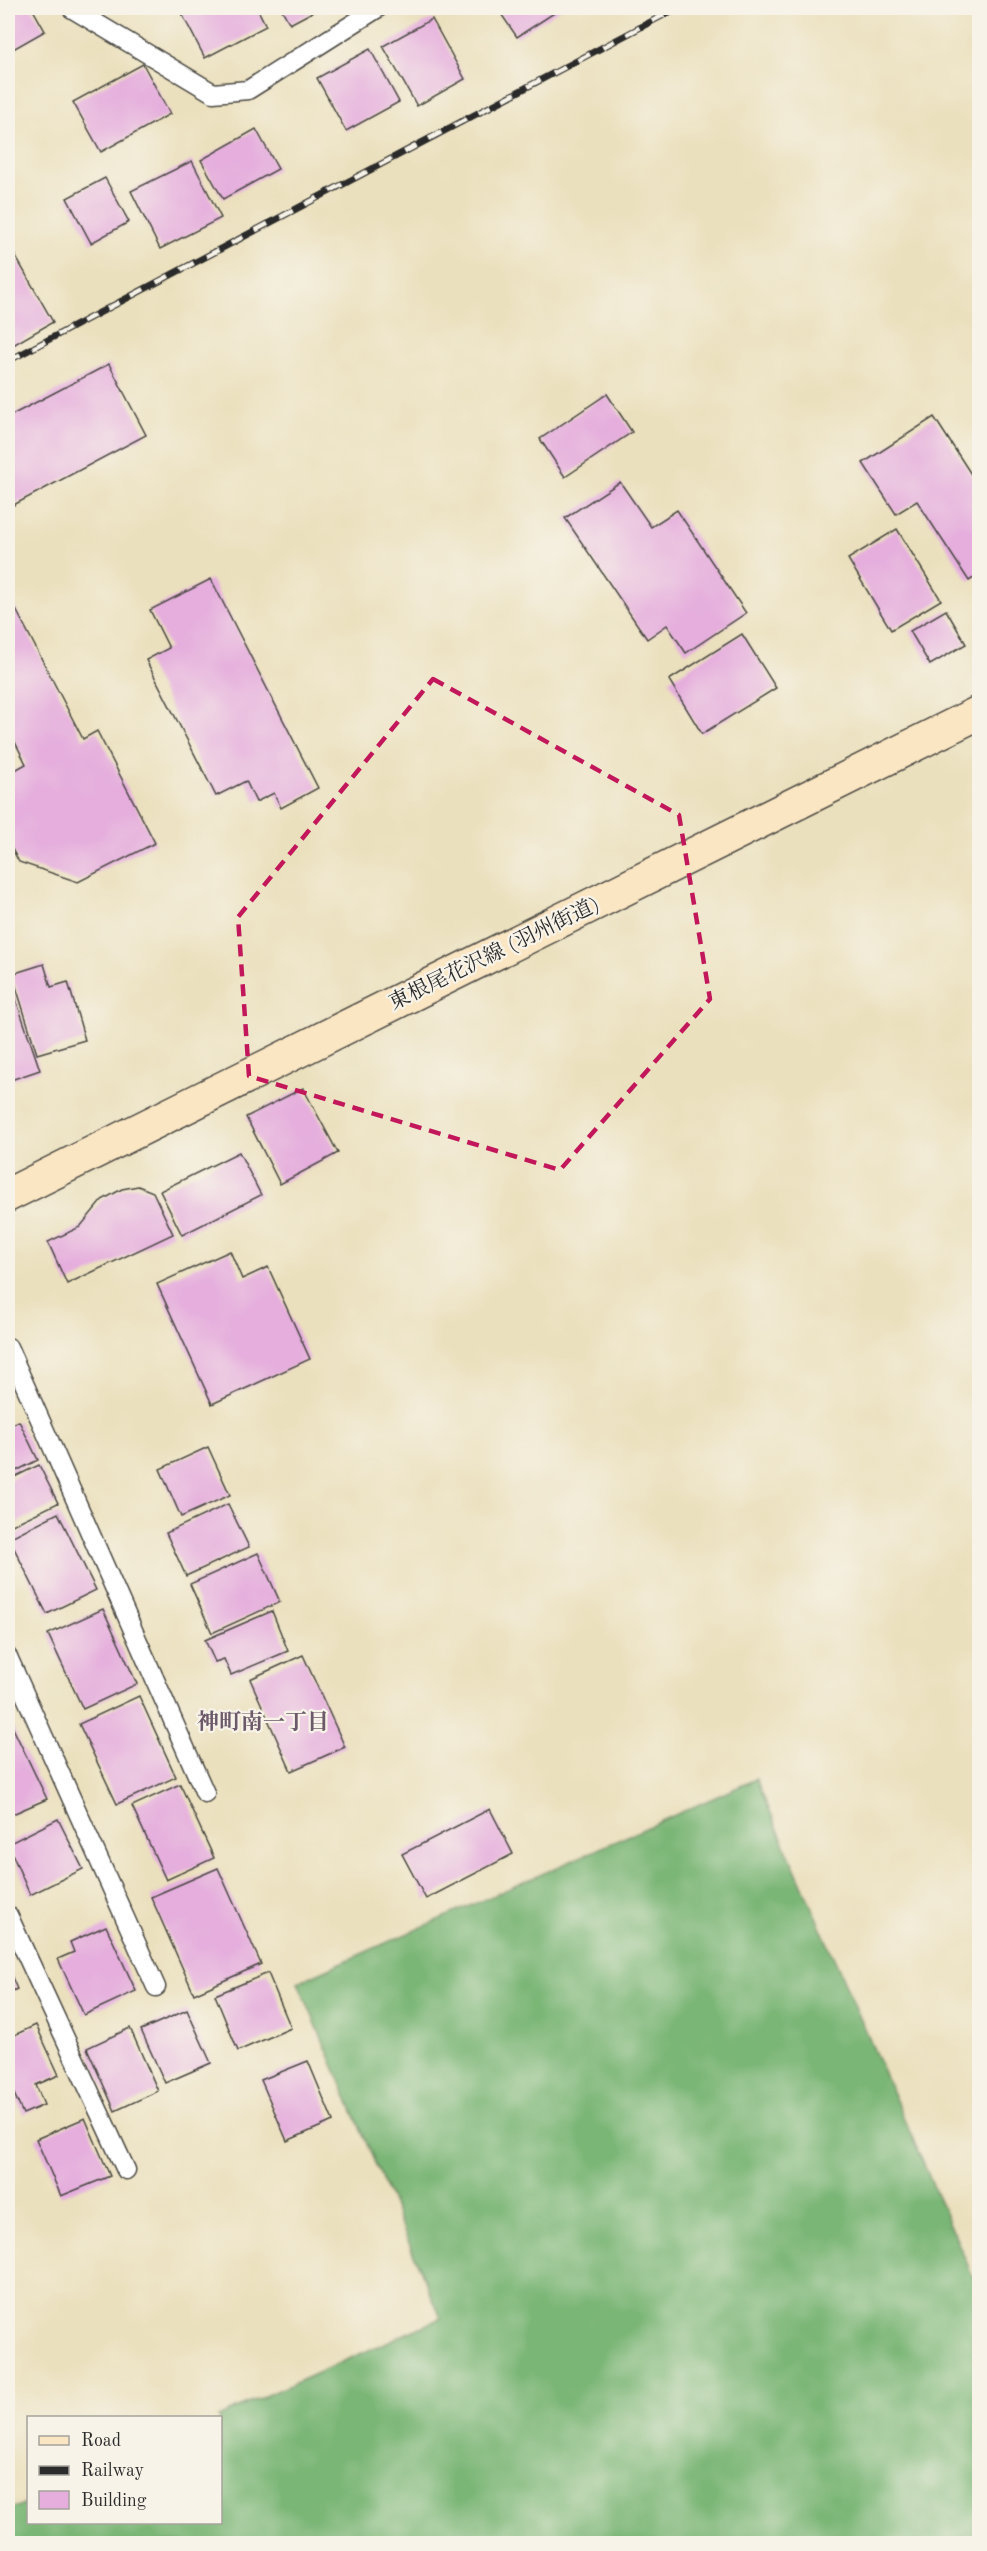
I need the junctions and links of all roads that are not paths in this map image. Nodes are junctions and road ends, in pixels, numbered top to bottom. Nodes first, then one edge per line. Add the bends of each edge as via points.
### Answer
1 (71, 8) edge
2 (378, 8) edge
3 (980, 712) edge
4 (8, 1195) edge
5 (8, 1347) edge
6 (8, 1657) edge
7 (205, 1793) dead end
8 (8, 1915) edge
9 (156, 1987) dead end
10 (126, 2170) dead end

1 - 2 lane via 213,93 248,90
3 - 4 main road, 東根尾花沢線 (羽州街道)
5 - 7 lane
6 - 9 lane
8 - 10 lane

